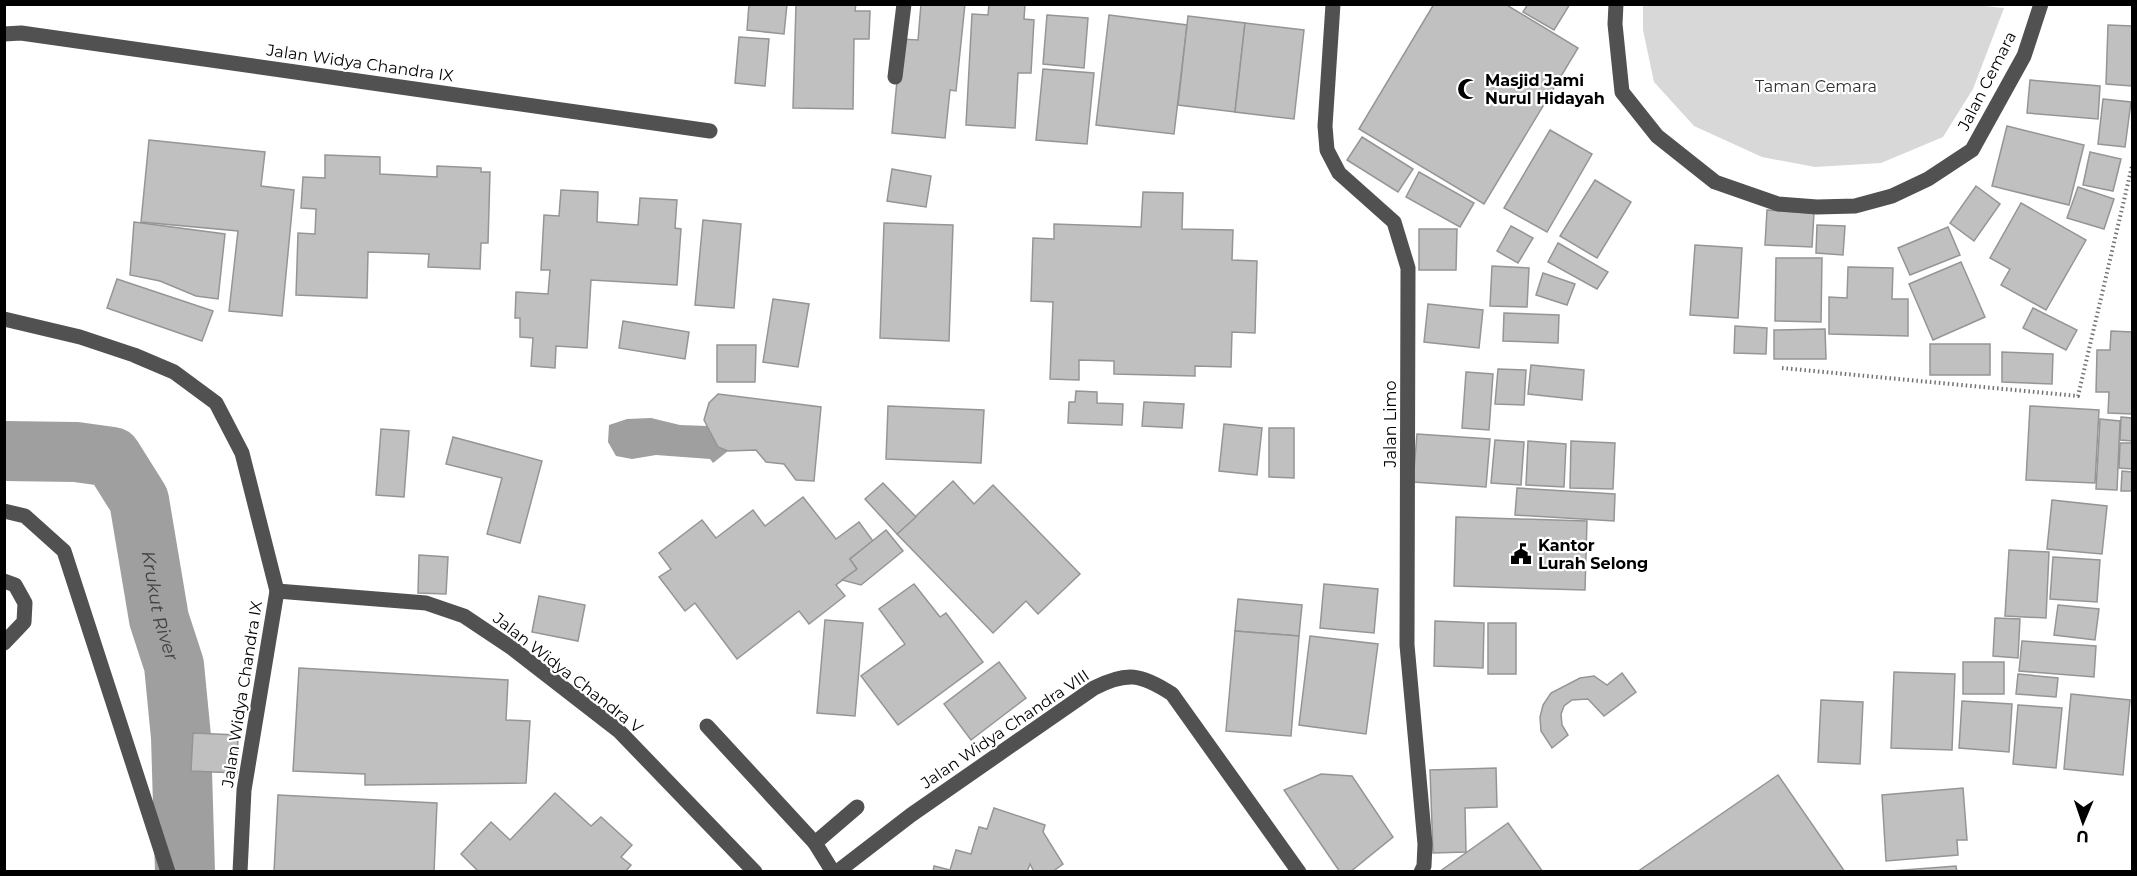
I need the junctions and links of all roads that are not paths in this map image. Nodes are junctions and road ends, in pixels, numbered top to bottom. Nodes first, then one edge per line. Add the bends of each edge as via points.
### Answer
1 (904, 4) edge
2 (1334, 4) edge
3 (1616, 4) edge
4 (2041, 4) edge
5 (4, 34) edge
6 (895, 77) dead end
7 (710, 131) dead end
8 (4, 319) edge
9 (4, 511) edge
10 (4, 581) edge
11 (277, 591) junction
12 (4, 643) edge
13 (707, 726) dead end
14 (857, 807) dead end
15 (815, 843) junction
16 (746, 869) edge
17 (168, 872) edge
18 (240, 872) edge
19 (835, 872) edge
20 (1299, 872) edge
21 (1421, 872) edge

1 - 6 street
2 - 21 street, Jalan Limo via 1325,126 1327,150 1338,173 1394,222 1408,268 1407,645 1425,844
3 - 4 street, Jalan Cemara via 1622,92 1658,136 1715,182 1778,204 1817,207 1855,206 1892,196 1928,179 1972,150 2024,56
5 - 7 street, Jalan Widya Chandra IX via 21,33
8 - 11 street, Jalan Widya Chandra IX via 134,355 174,372 216,403 242,453
9 - 17 street via 25,516 64,551
10 - 12 street via 15,585 25,603 24,622
11 - 16 street, Jalan Widya Chandra V via 426,603 464,616 512,648 618,731
11 - 18 street, Jalan Widya Chandra IX via 244,790
13 - 15 street
14 - 15 street
15 - 19 street
19 - 20 street, Jalan Widya Chandra VIII via 1094,688 1127,675 1152,681 1172,694

